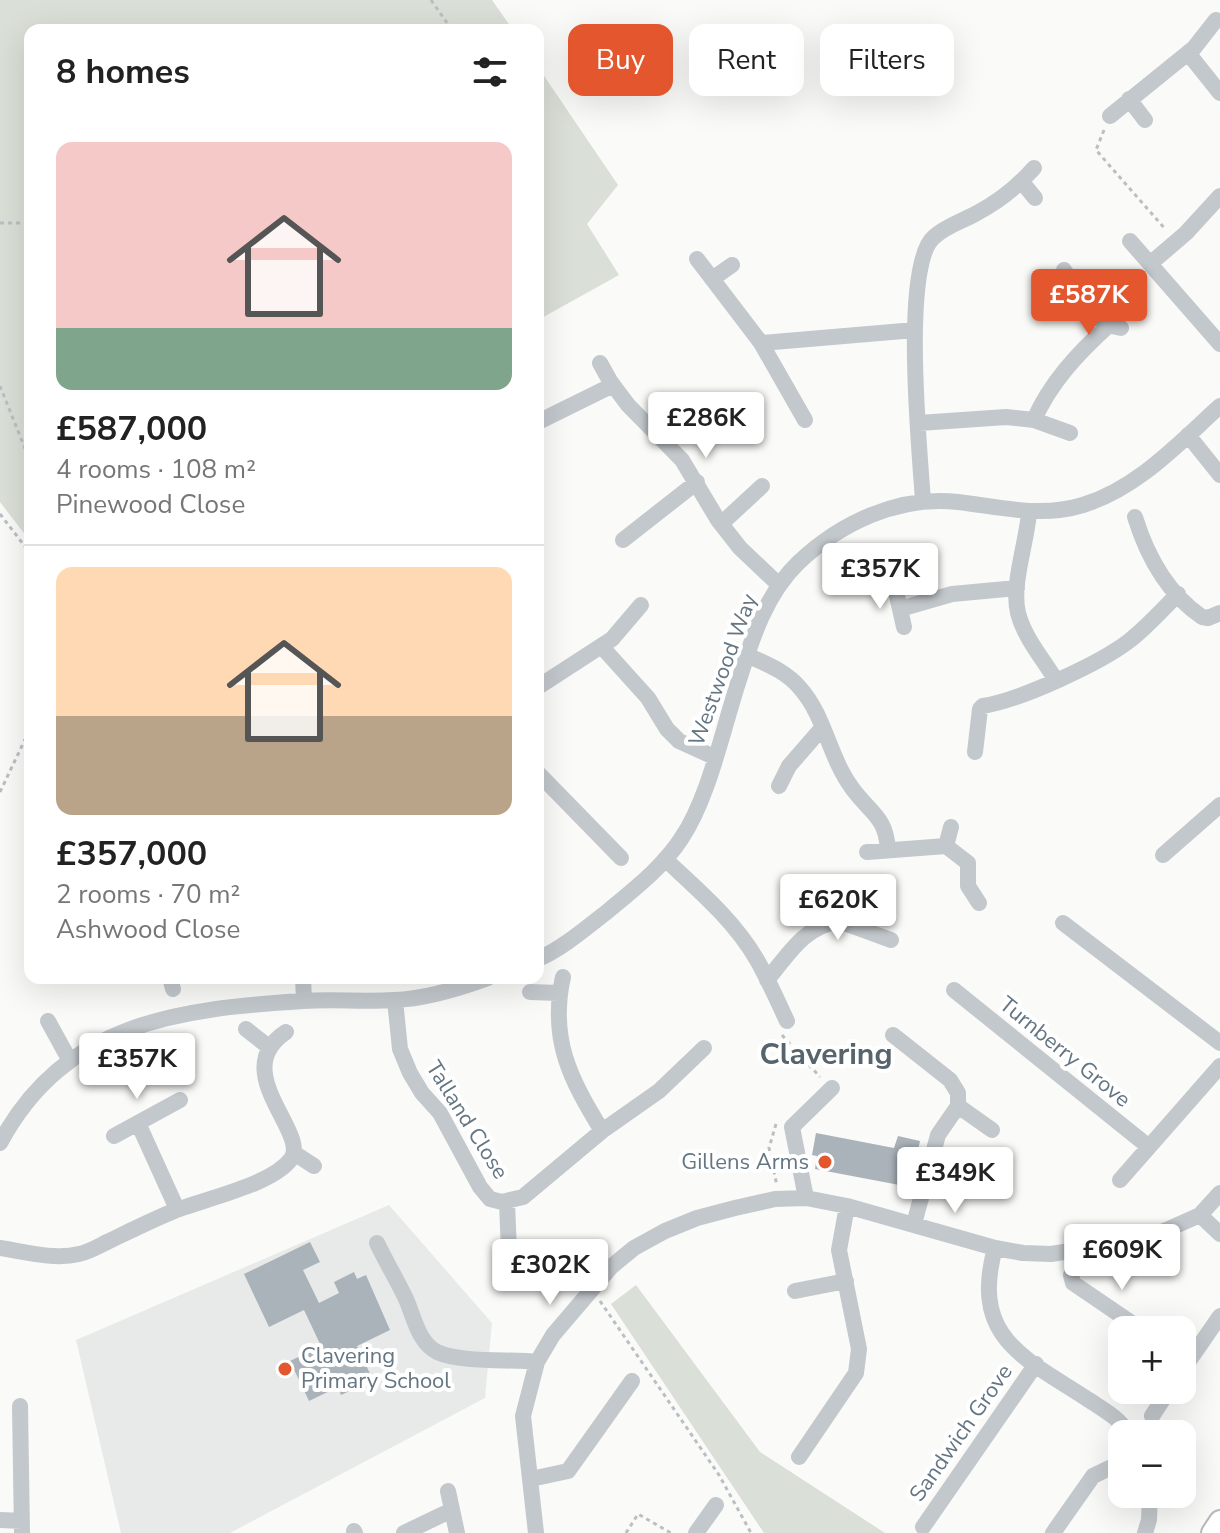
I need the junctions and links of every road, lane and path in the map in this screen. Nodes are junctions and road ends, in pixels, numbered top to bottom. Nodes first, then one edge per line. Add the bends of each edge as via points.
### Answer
1 (431, 0) edge
2 (1216, 20) dead end
3 (448, 24) edge
4 (1188, 53) junction
5 (1220, 93) edge
6 (1129, 99) junction
7 (1110, 116) joint
8 (1145, 120) dead end
9 (1034, 168) dead end
10 (1022, 182) junction
11 (1220, 196) edge
12 (1035, 198) dead end
13 (0, 223) edge
14 (24, 223) edge
15 (1130, 241) dead end
16 (1176, 242) junction
17 (697, 259) dead end
18 (1151, 263) junction
19 (732, 265) dead end
20 (1064, 270) dead end
21 (712, 279) junction
22 (915, 330) junction
23 (761, 343) junction
24 (1220, 344) edge
25 (600, 363) dead end
26 (613, 385) junction
27 (0, 386) edge
28 (1220, 406) edge
29 (544, 419) edge
30 (805, 420) dead end
31 (1034, 420) junction
32 (919, 423) junction
33 (1070, 433) dead end
34 (1188, 435) junction
35 (24, 446) edge
36 (1220, 475) edge
37 (697, 482) junction
38 (762, 486) dead end
39 (923, 501) junction
40 (1029, 512) junction
41 (0, 514) edge
42 (1135, 517) dead end
43 (721, 524) junction
44 (623, 540) dead end
45 (24, 545) edge
46 (778, 584) junction
47 (895, 587) dead end
48 (1017, 588) junction
49 (1178, 594) junction
50 (641, 605) dead end
51 (900, 609) junction
52 (1220, 613) edge
53 (904, 627) dead end
54 (602, 647) junction
55 (747, 655) junction
56 (1055, 679) junction
57 (544, 683) edge
58 (822, 728) junction
59 (24, 742) edge
60 (975, 752) dead end
61 (714, 757) junction
62 (544, 779) edge
63 (779, 786) dead end
64 (0, 792) edge
65 (1220, 805) edge
66 (951, 827) dead end
67 (946, 846) junction
68 (888, 850) junction
69 (867, 852) dead end
70 (1163, 855) dead end
71 (621, 858) dead end
72 (665, 859) junction
73 (827, 896) dead end
74 (979, 903) dead end
75 (839, 921) junction
76 (1063, 923) dead end
77 (891, 940) dead end
78 (544, 955) edge
79 (767, 980) junction
80 (303, 984) edge
81 (468, 984) edge
82 (954, 990) dead end
83 (530, 992) dead end
84 (304, 1000) junction
85 (395, 1000) junction
86 (48, 1021) dead end
87 (787, 1021) dead end
88 (246, 1029) dead end
89 (286, 1032) dead end
90 (893, 1035) dead end
91 (1220, 1043) edge
92 (270, 1048) junction
93 (704, 1048) dead end
94 (70, 1061) junction
95 (1220, 1066) edge
96 (832, 1088) dead end
97 (180, 1100) dead end
98 (958, 1106) junction
99 (138, 1123) junction
100 (992, 1130) dead end
101 (602, 1131) junction
102 (114, 1136) dead end
103 (0, 1143) edge
104 (1149, 1147) junction
105 (294, 1153) junction
106 (314, 1166) dead end
107 (1120, 1180) dead end
108 (1220, 1193) edge
109 (806, 1198) junction
110 (507, 1202) junction
111 (847, 1206) junction
112 (177, 1209) junction
113 (1200, 1215) junction
114 (914, 1224) junction
115 (1220, 1234) edge
116 (377, 1243) dead end
117 (0, 1248) edge
118 (995, 1248) junction
119 (518, 1269) dead end
120 (1070, 1275) dead end
121 (846, 1281) junction
122 (591, 1288) junction
123 (795, 1291) dead end
124 (1121, 1316) edge
125 (1220, 1316) edge
126 (1196, 1347) edge
127 (537, 1362) junction
128 (1036, 1364) junction
129 (632, 1381) dead end
130 (1160, 1404) edge
131 (20, 1406) dead end
132 (1152, 1416) dead end
133 (1118, 1420) edge
134 (799, 1457) dead end
135 (1108, 1469) edge
136 (531, 1479) junction
137 (448, 1491) dead end
138 (716, 1505) dead end
139 (1149, 1508) edge
140 (452, 1510) junction
141 (0, 1520) edge
142 (1220, 1521) edge
143 (22, 1527) edge
144 (923, 1527) dead end
145 (404, 1533) edge
146 (457, 1533) edge
147 (536, 1533) edge
148 (626, 1533) edge
149 (671, 1533) edge
150 (696, 1533) edge
151 (751, 1533) edge
152 (1053, 1533) edge
153 (1145, 1533) edge
154 (1212, 1533) edge

1 - 3 path
2 - 4 street
4 - 5 street
4 - 6 street
6 - 7 street
6 - 8 street
7 - 16 path via 1096,150
9 - 10 street
10 - 12 street
10 - 22 street via 932,238 921,255
11 - 16 street
13 - 14 path
15 - 18 street
16 - 18 street
17 - 21 street
18 - 24 street
19 - 21 street
20 - 31 street via 1093,315 1115,327 1055,381
21 - 23 street
22 - 23 street
22 - 32 street
23 - 30 street
25 - 26 street
26 - 29 street
26 - 37 street
27 - 35 path
28 - 34 street, Westwood Way
31 - 32 street via 988,417
31 - 33 street
32 - 39 street
34 - 36 street
34 - 40 street, Westwood Way via 1115,492 1065,509
37 - 43 street
37 - 44 street
38 - 43 street
39 - 40 street, Westwood Way
39 - 46 street, Westwood Way via 896,506 839,530
40 - 48 street
41 - 45 path
42 - 49 street via 1152,564
43 - 46 street
46 - 55 street, Westwood Way
47 - 51 street
48 - 51 street via 952,594
48 - 56 street via 1017,611
49 - 52 street via 1202,617
49 - 56 street via 1128,641
50 - 54 street
51 - 53 street
54 - 57 street
54 - 61 street via 679,741
55 - 58 street via 794,681
55 - 61 street, Westwood Way
56 - 60 street via 980,709
58 - 63 street
58 - 68 street via 852,788 884,824
59 - 64 path
61 - 72 street, Westwood Way via 693,818
62 - 71 street
65 - 70 street
66 - 67 street
67 - 68 street
67 - 74 street via 968,863 968,886
68 - 69 street
72 - 78 street, Westwood Way via 588,927
72 - 79 street via 719,910
73 - 75 street
75 - 77 street
75 - 79 street via 796,942
76 - 91 street
79 - 87 street
80 - 84 street
81 - 85 street
82 - 104 street, Turnberry Grove
83 - 101 street via 561,985 565,1058 574,1085
84 - 85 street
84 - 94 street via 154,1020
85 - 110 street, Talland Close via 400,1049 410,1073 440,1113 480,1187 490,1199
86 - 94 street
88 - 92 street
89 - 92 street
90 - 98 street via 950,1080
92 - 105 street via 267,1084
93 - 101 street, Talland Close via 659,1091
94 - 103 street via 37,1088
95 - 104 street
96 - 109 street via 792,1127
97 - 99 street
98 - 100 street
98 - 114 street via 938,1135
99 - 102 street
99 - 112 street
101 - 110 street, Talland Close via 523,1197
104 - 107 street
105 - 106 street
105 - 112 street via 283,1166 235,1192
108 - 113 street
109 - 111 street
109 - 122 street via 735,1208 665,1231 634,1248
110 - 119 street, Talland Close via 509,1252
111 - 114 street
111 - 121 street via 839,1250
112 - 117 street via 81,1254
113 - 115 street
113 - 118 street via 1139,1240 1090,1248 1051,1254
114 - 118 street
116 - 127 street via 418,1329 436,1351
118 - 128 street via 987,1290 991,1311 1005,1339
120 - 124 street via 1073,1283
121 - 123 street
121 - 134 street via 859,1349 856,1373
122 - 127 street
122 - 151 path via 719,1475
125 - 126 street
127 - 136 street via 523,1416
128 - 133 street
128 - 144 street, Sandwich Grove
129 - 136 street via 568,1471
130 - 132 street
131 - 143 street
135 - 152 street via 1093,1476
136 - 147 street
137 - 140 street
138 - 150 street
139 - 153 street
140 - 145 street
140 - 146 street
141 - 143 street
142 - 154 main road
148 - 149 path via 638,1514

